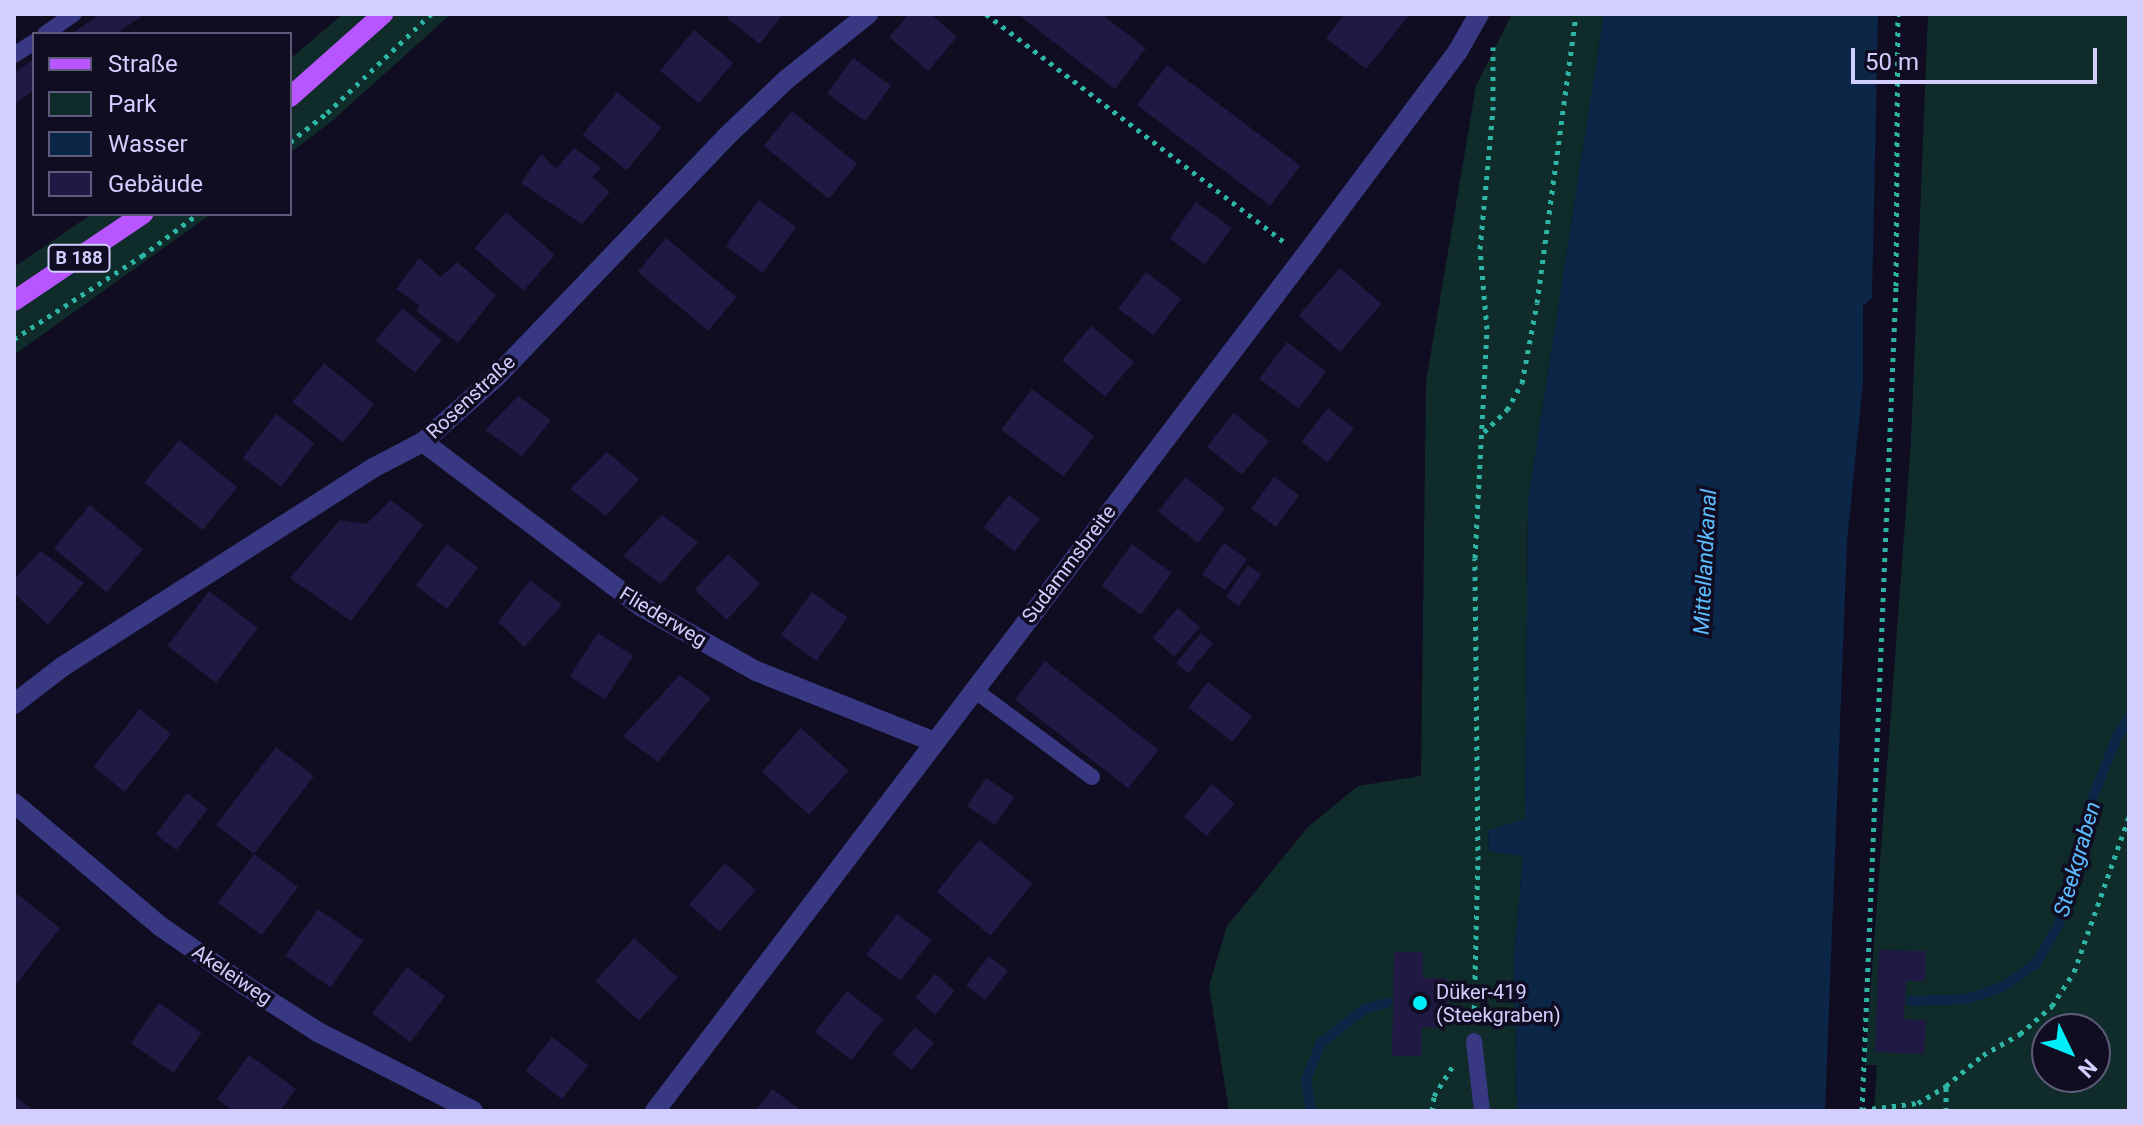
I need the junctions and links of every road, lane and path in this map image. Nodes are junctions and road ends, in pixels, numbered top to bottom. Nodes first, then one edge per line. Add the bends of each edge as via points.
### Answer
1 (74, 14) edge
2 (383, 14) edge
3 (431, 14) edge
4 (868, 14) edge
5 (986, 14) edge
6 (1479, 14) edge
7 (1576, 14) edge
8 (1898, 14) edge
9 (48, 32) edge
10 (1490, 35) dead end
11 (32, 43) edge
12 (14, 55) edge
13 (292, 95) edge
14 (292, 140) edge
15 (140, 216) edge
16 (195, 216) edge
17 (1304, 257) junction
18 (14, 301) edge
19 (14, 339) edge
20 (1483, 432) junction
21 (423, 442) junction
22 (973, 689) junction
23 (14, 704) edge
24 (932, 741) junction
25 (1092, 777) dead end
26 (14, 803) edge
27 (2129, 817) edge
28 (1474, 1041) junction
29 (1946, 1086) junction
30 (1862, 1110) edge
31 (473, 1111) edge
32 (655, 1111) edge
33 (1432, 1111) edge
34 (1482, 1111) edge
35 (1946, 1111) edge

1 - 9 lane
2 - 13 main road
3 - 14 path
4 - 21 street, Rosenstraße via 726,137 496,377
5 - 17 path
6 - 17 street, Sudammsbreite via 1458,51
7 - 20 path via 1522,383 1507,410
8 - 30 path via 1896,286
10 - 20 path via 1495,73 1480,249 1487,329
11 - 12 lane
15 - 18 main road, B 188
16 - 19 path
17 - 22 street, Sudammsbreite
20 - 28 path via 1475,558
21 - 23 street, Rosenstraße via 373,468 62,667
21 - 24 street, Fliederweg via 642,607 756,671
22 - 24 street, Sudammsbreite
22 - 25 lane
24 - 32 street, Sudammsbreite
26 - 31 street, Akeleiweg via 160,926 243,984 318,1032
27 - 29 path via 2074,972 2052,1006
28 - 33 path via 1449,1070
28 - 34 lane
29 - 30 path via 1918,1103
29 - 35 path

